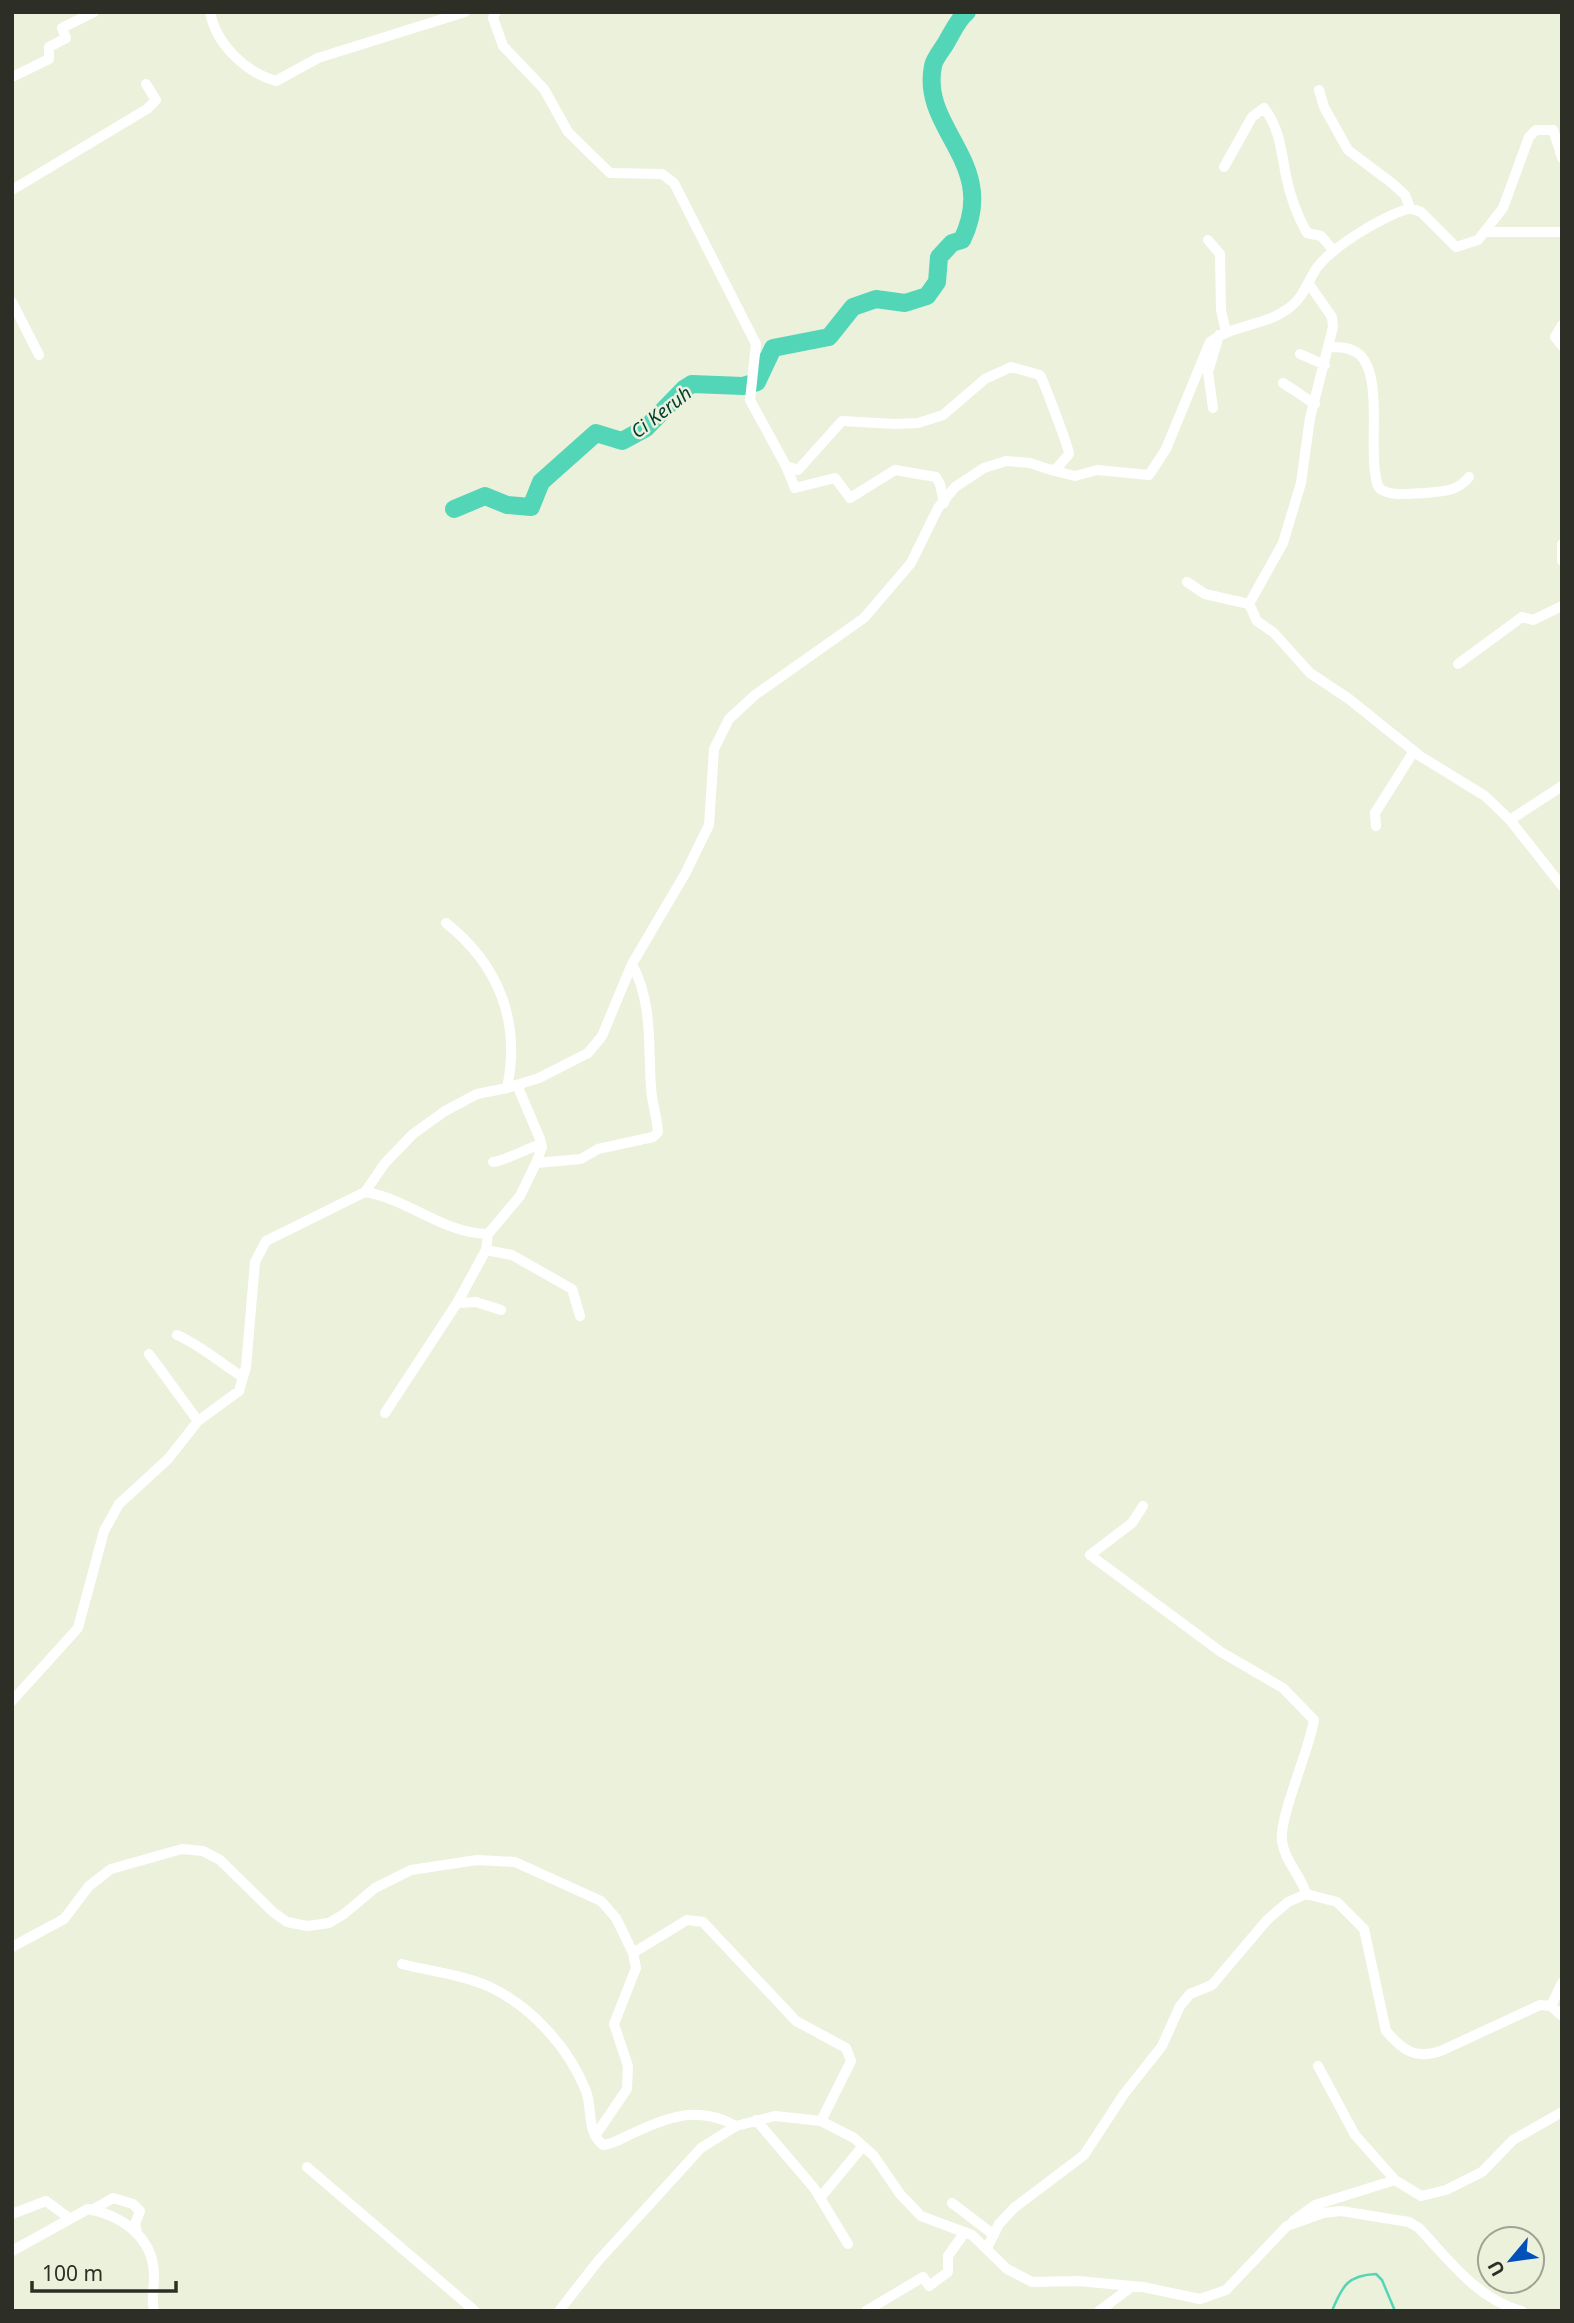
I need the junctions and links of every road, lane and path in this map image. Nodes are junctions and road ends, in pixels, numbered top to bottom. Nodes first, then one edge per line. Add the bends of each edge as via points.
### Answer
1 (94, 12) edge
2 (210, 12) edge
3 (465, 12) edge
4 (496, 12) edge
5 (12, 78) edge
6 (146, 84) dead end
7 (1318, 90) dead end
8 (1560, 144) edge
9 (1562, 158) edge
10 (1224, 167) dead end
11 (12, 190) edge
12 (1410, 208) junction
13 (1487, 232) junction
14 (1562, 232) edge
15 (1208, 240) dead end
16 (1334, 251) junction
17 (1309, 284) junction
18 (12, 302) edge
19 (1562, 325) edge
20 (1223, 334) junction
21 (1562, 346) edge
22 (1329, 347) junction
23 (1300, 354) dead end
24 (39, 355) dead end
25 (1325, 365) junction
26 (1283, 383) dead end
27 (1315, 404) junction
28 (1213, 408) dead end
29 (786, 467) junction
30 (1051, 470) junction
31 (1469, 477) dead end
32 (944, 503) junction
33 (1562, 544) edge
34 (1562, 561) edge
35 (1187, 582) dead end
36 (1249, 604) junction
37 (1562, 606) edge
38 (1458, 664) dead end
39 (1413, 751) junction
40 (1562, 786) edge
41 (1510, 820) junction
42 (1376, 826) dead end
43 (1562, 886) edge
44 (446, 923) dead end
45 (632, 964) junction
46 (512, 1087) junction
47 (541, 1144) junction
48 (493, 1162) dead end
49 (536, 1163) junction
50 (365, 1192) junction
51 (488, 1234) junction
52 (486, 1250) junction
53 (457, 1303) junction
54 (501, 1310) dead end
55 (580, 1316) dead end
56 (177, 1335) dead end
57 (149, 1354) dead end
58 (243, 1377) junction
59 (385, 1413) dead end
60 (198, 1421) junction
61 (1143, 1506) dead end
62 (12, 1701) edge
63 (1306, 1894) junction
64 (12, 1947) edge
65 (633, 1953) junction
66 (402, 1964) dead end
67 (1562, 1983) edge
68 (1551, 2006) junction
69 (1561, 2015) edge
70 (1318, 2066) dead end
71 (1562, 2112) edge
72 (756, 2120) junction
73 (821, 2121) junction
74 (736, 2126) junction
75 (595, 2136) junction
76 (863, 2146) junction
77 (307, 2167) dead end
78 (1395, 2180) junction
79 (820, 2198) junction
80 (952, 2203) dead end
81 (92, 2210) junction
82 (12, 2214) edge
83 (69, 2218) junction
84 (1287, 2225) junction
85 (137, 2232) junction
86 (965, 2232) junction
87 (994, 2235) junction
88 (848, 2244) dead end
89 (987, 2248) junction
90 (12, 2251) edge
91 (1130, 2288) junction
92 (154, 2311) edge
93 (475, 2311) edge
94 (559, 2311) edge
95 (866, 2311) edge
96 (1099, 2311) edge
97 (1522, 2311) edge

1 - 5 street via 62,28 66,38 49,47 49,59
2 - 3 street via 212,25 230,51 263,77 276,80 318,58
4 - 29 street via 493,18 503,46 544,89 562,124 595,160 610,173 662,174 674,183 756,344 750,400
6 - 11 street via 156,100 147,108
7 - 12 street via 1348,150 1405,195
8 - 9 street
8 - 13 street via 1553,130 1536,130 1529,137 1503,208
10 - 16 street via 1252,117 1264,108 1282,145 1286,178 1299,218 1307,233 1321,236
12 - 13 street via 1421,212 1456,247
12 - 16 street
13 - 14 street
15 - 20 street via 1220,254
16 - 17 street
17 - 20 street via 1298,301 1276,317
17 - 22 street via 1332,317
18 - 24 street
19 - 21 street via 1555,337
20 - 28 street via 1208,372
20 - 30 street via 1205,350 1153,472 1142,477 1097,470 1075,476
22 - 25 street
22 - 31 street via 1346,347 1360,355 1369,374 1374,468 1382,490 1403,494 1449,491
23 - 25 street
25 - 27 street
26 - 27 street
27 - 36 street via 1301,483 1283,543
29 - 30 street via 798,470 842,421 918,423 943,415 985,379 1011,367 1040,375 1069,446 1069,454
29 - 32 street via 794,488 835,478 850,498 895,470 936,477
30 - 32 street via 1030,463 995,464 955,487
32 - 45 street via 911,563 864,618 755,695 729,719 714,749 709,825
33 - 34 street
35 - 36 street via 1205,594
36 - 39 street via 1257,621 1310,673
37 - 38 street via 1534,620 1522,617
39 - 41 street via 1485,796
39 - 42 street via 1375,813
40 - 41 street
41 - 43 street
44 - 46 street via 480,956 499,990 513,1051
45 - 46 street via 602,1036 588,1053
45 - 49 street via 642,982 649,1018 651,1090 658,1132 598,1149 582,1159
46 - 47 street
46 - 50 street via 477,1094 426,1124 385,1163
47 - 48 street
47 - 49 street
49 - 51 street via 520,1196
50 - 51 street via 385,1195 448,1227
50 - 58 street via 266,1241 258,1252
51 - 52 street
52 - 53 street
52 - 55 street via 512,1255 572,1289
53 - 54 street via 476,1302
53 - 59 street
56 - 58 street
57 - 60 street
58 - 60 street via 239,1391 227,1403
60 - 62 street via 168,1459 119,1504 104,1531 78,1628
61 - 63 street via 1132,1523 1090,1555 1221,1652 1283,1688 1314,1720 1282,1838
63 - 68 street via 1337,1902 1364,1929 1386,2031 1415,2054 1426,2056 1540,2005
63 - 87 street via 1267,1920 1212,1985 1190,1994 1162,2046 1084,2155 1014,2208
64 - 65 street via 64,1919 89,1886 111,1869 182,1849 203,1851 220,1860 280,1917 307,1926 329,1923 393,1876 411,1870 477,1860 515,1862 601,1901 616,1918
65 - 73 street via 687,1920 703,1922 796,2021 846,2048 851,2061
65 - 75 street via 636,1968 614,2024 628,2066 627,2089
66 - 75 street via 489,1987 535,2019 561,2045 586,2092
67 - 68 street
68 - 69 street
70 - 78 street via 1355,2135
71 - 78 street via 1513,2140 1482,2172 1446,2190 1421,2196
72 - 73 street via 775,2116
72 - 74 street
72 - 79 street
73 - 76 street
74 - 75 street via 706,2115 670,2116 609,2145
74 - 94 street via 689,2159 598,2260
76 - 79 street
76 - 86 street via 921,2216
77 - 93 street
78 - 84 street via 1315,2205
79 - 88 street
80 - 87 street
81 - 83 street
81 - 85 street
81 - 85 street via 113,2198 133,2204 140,2211
82 - 83 street via 46,2201
83 - 90 street
84 - 91 street via 1242,2276 1213,2297
84 - 97 street via 1341,2211 1397,2218 1419,2228 1494,2300
85 - 92 street via 153,2259
86 - 89 street
86 - 95 street via 948,2256 948,2272 939,2281 929,2286 923,2277
87 - 89 street
89 - 91 street via 1007,2269 1032,2282 1078,2281
91 - 96 street

